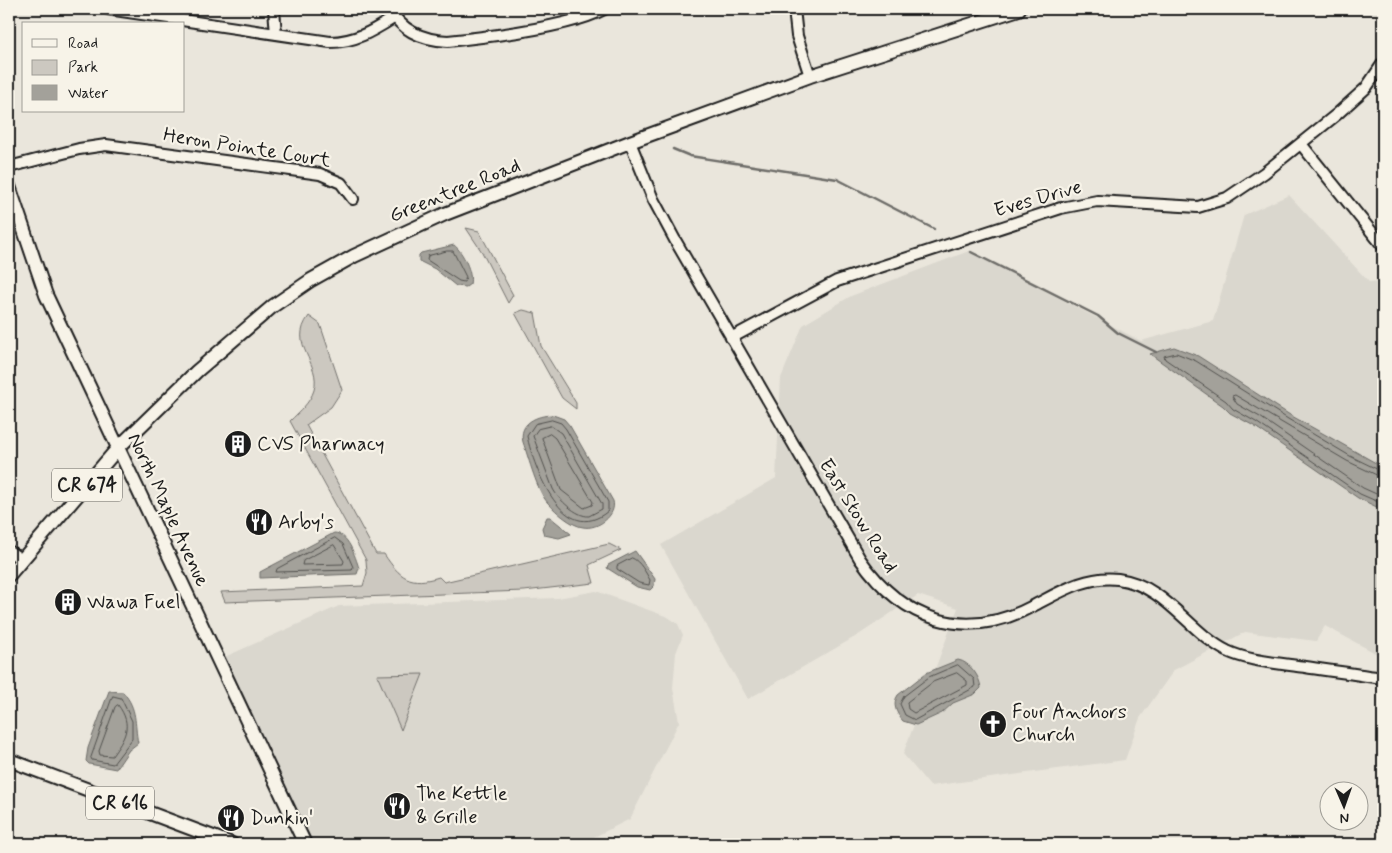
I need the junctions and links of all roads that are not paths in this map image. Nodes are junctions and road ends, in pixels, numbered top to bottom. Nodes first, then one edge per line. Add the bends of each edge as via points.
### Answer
1 (108, 9) edge
2 (274, 9) edge
3 (604, 9) edge
4 (794, 9) edge
5 (1019, 9) edge
6 (392, 13) edge
7 (276, 34) junction
8 (1383, 63) edge
9 (810, 76) junction
10 (630, 142) junction
11 (1301, 144) junction
12 (9, 167) edge
13 (9, 186) edge
14 (353, 199) dead end
15 (1383, 246) edge
16 (731, 338) junction
17 (118, 448) junction
18 (9, 551) edge
19 (22, 560) junction
20 (9, 575) edge
21 (1383, 678) edge
22 (9, 760) edge
23 (232, 844) edge
24 (305, 844) edge

1 - 7 street
2 - 7 street
3 - 6 street via 549,25 448,41 435,41 413,33
4 - 9 street via 797,36
5 - 9 main road, Greentree Road
6 - 7 street via 368,34 341,42
8 - 11 street, Eves Drive via 1366,88
9 - 10 main road, Greentree Road
10 - 16 street, East Stow Road via 660,212
10 - 17 main road, Greentree Road via 406,231 318,276 273,306 230,341
11 - 15 street
11 - 16 street, Eves Drive via 1240,191 1213,203 1182,207 1097,201 1064,207 846,278
12 - 14 street, Heron Pointe Court via 79,148 106,145 320,174 341,184
13 - 17 main road, North Maple Avenue via 37,275
16 - 21 street, East Stow Road via 860,559 882,587 925,616 957,624 989,623 1019,613 1074,585 1118,579 1158,595 1229,652 1274,663
17 - 19 main road, Greentree Road / CR 674
17 - 24 main road, North Maple Avenue
18 - 19 street
19 - 20 main road, Greentree Road / CR 674
22 - 23 main road, CR 616

